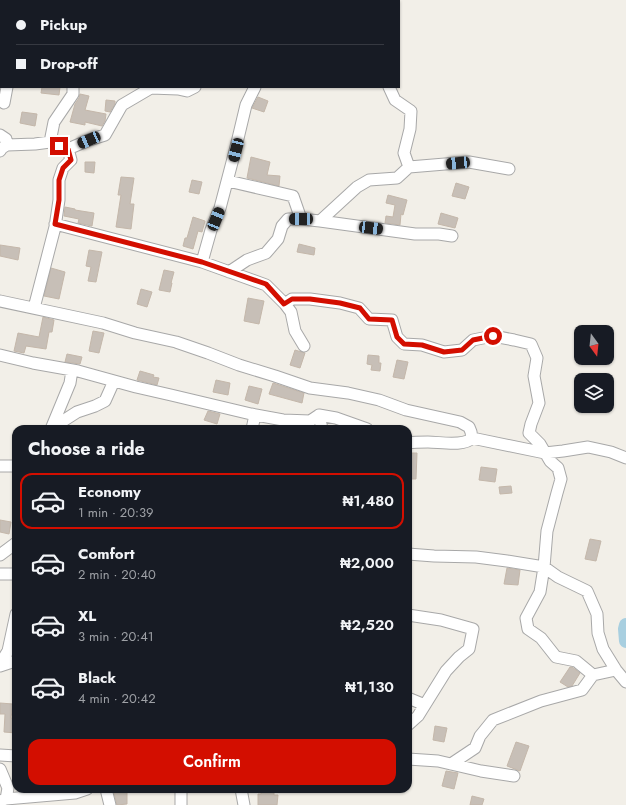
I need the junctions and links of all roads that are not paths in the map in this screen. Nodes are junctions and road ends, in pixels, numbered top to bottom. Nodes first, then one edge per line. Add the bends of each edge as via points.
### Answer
1 (7, 88) edge
2 (74, 88) edge
3 (151, 88) edge
4 (151, 88) edge
5 (193, 88) edge
6 (254, 88) edge
7 (390, 88) edge
8 (4, 103) dead end
9 (0, 135) edge
10 (50, 142) junction
11 (4, 148) edge
12 (68, 149) junction
13 (409, 167) junction
14 (509, 169) dead end
15 (228, 181) junction
16 (301, 219) junction
17 (320, 221) junction
18 (55, 224) junction
19 (452, 236) dead end
20 (202, 262) junction
21 (229, 272) junction
22 (0, 302) edge
23 (284, 304) junction
24 (34, 308) junction
25 (304, 346) dead end
26 (0, 355) edge
27 (72, 370) junction
28 (114, 381) junction
29 (255, 415) junction
30 (319, 415) junction
31 (53, 425) edge
32 (59, 425) edge
33 (253, 425) edge
34 (321, 425) edge
35 (356, 425) edge
36 (472, 438) junction
37 (412, 443) edge
38 (545, 453) junction
39 (626, 458) edge
40 (0, 466) edge
41 (12, 466) edge
42 (12, 546) edge
43 (412, 554) edge
44 (0, 555) edge
45 (544, 567) junction
46 (0, 574) edge
47 (12, 574) edge
48 (412, 616) edge
49 (12, 632) edge
50 (12, 662) edge
51 (0, 665) edge
52 (616, 670) junction
53 (593, 675) junction
54 (626, 682) edge
55 (412, 700) edge
56 (425, 705) junction
57 (412, 721) edge
58 (0, 755) edge
59 (12, 756) edge
60 (412, 759) edge
61 (451, 764) junction
62 (0, 769) edge
63 (514, 776) dead end
64 (51, 793) edge
65 (107, 793) edge
66 (181, 793) edge
67 (242, 793) edge
68 (3, 800) edge
69 (110, 805) edge
70 (181, 805) edge
71 (244, 805) edge

1 - 8 street
2 - 10 street via 73,94 54,122
3 - 12 street via 122,105 105,135
4 - 5 street via 187,91
6 - 15 street via 246,104
7 - 13 street via 395,100 411,112 404,153
9 - 11 street via 6,139
10 - 11 street
10 - 12 street
12 - 18 street via 71,160 63,168 59,180
13 - 14 street via 469,162
13 - 17 street via 397,178 369,180 357,187
15 - 16 street via 293,196
15 - 20 street
16 - 17 street
16 - 21 street via 288,219 282,226 278,239 266,253 247,260
17 - 19 street via 415,234
18 - 20 street
18 - 24 street
20 - 21 street
21 - 23 street via 266,284
22 - 24 street
23 - 25 street via 291,312 295,331
23 - 38 street via 292,299 310,299 360,308 369,319 392,320 397,337 404,344 422,345 444,352 462,350 473,340 493,336 531,344 537,358 534,376 539,403 529,433
24 - 36 street via 176,342 310,388 379,400 406,410 460,422 469,427
26 - 27 street
27 - 28 street
27 - 31 street via 70,383
28 - 29 street
28 - 32 street via 105,401 77,412
29 - 30 street via 310,421
29 - 33 street
30 - 34 street
30 - 35 street
36 - 37 street via 465,443
36 - 38 street
38 - 39 street via 588,447
38 - 45 street via 558,468 561,479 547,531
40 - 41 street
42 - 44 street
43 - 45 street via 476,557
45 - 52 street via 587,592 597,614 598,633 603,649
45 - 53 street via 540,592 526,618 528,629 541,638 556,657 576,661
46 - 47 street
48 - 56 street via 473,629 469,649 446,671
49 - 51 street via 8,651
50 - 51 street
52 - 53 street
52 - 54 street
53 - 61 street via 582,690 541,701 493,720 480,736 475,748
55 - 56 street
56 - 57 street
58 - 59 street
60 - 61 street
61 - 63 street
62 - 68 street via 8,788
64 - 68 street
65 - 69 street
66 - 70 street
67 - 71 street

